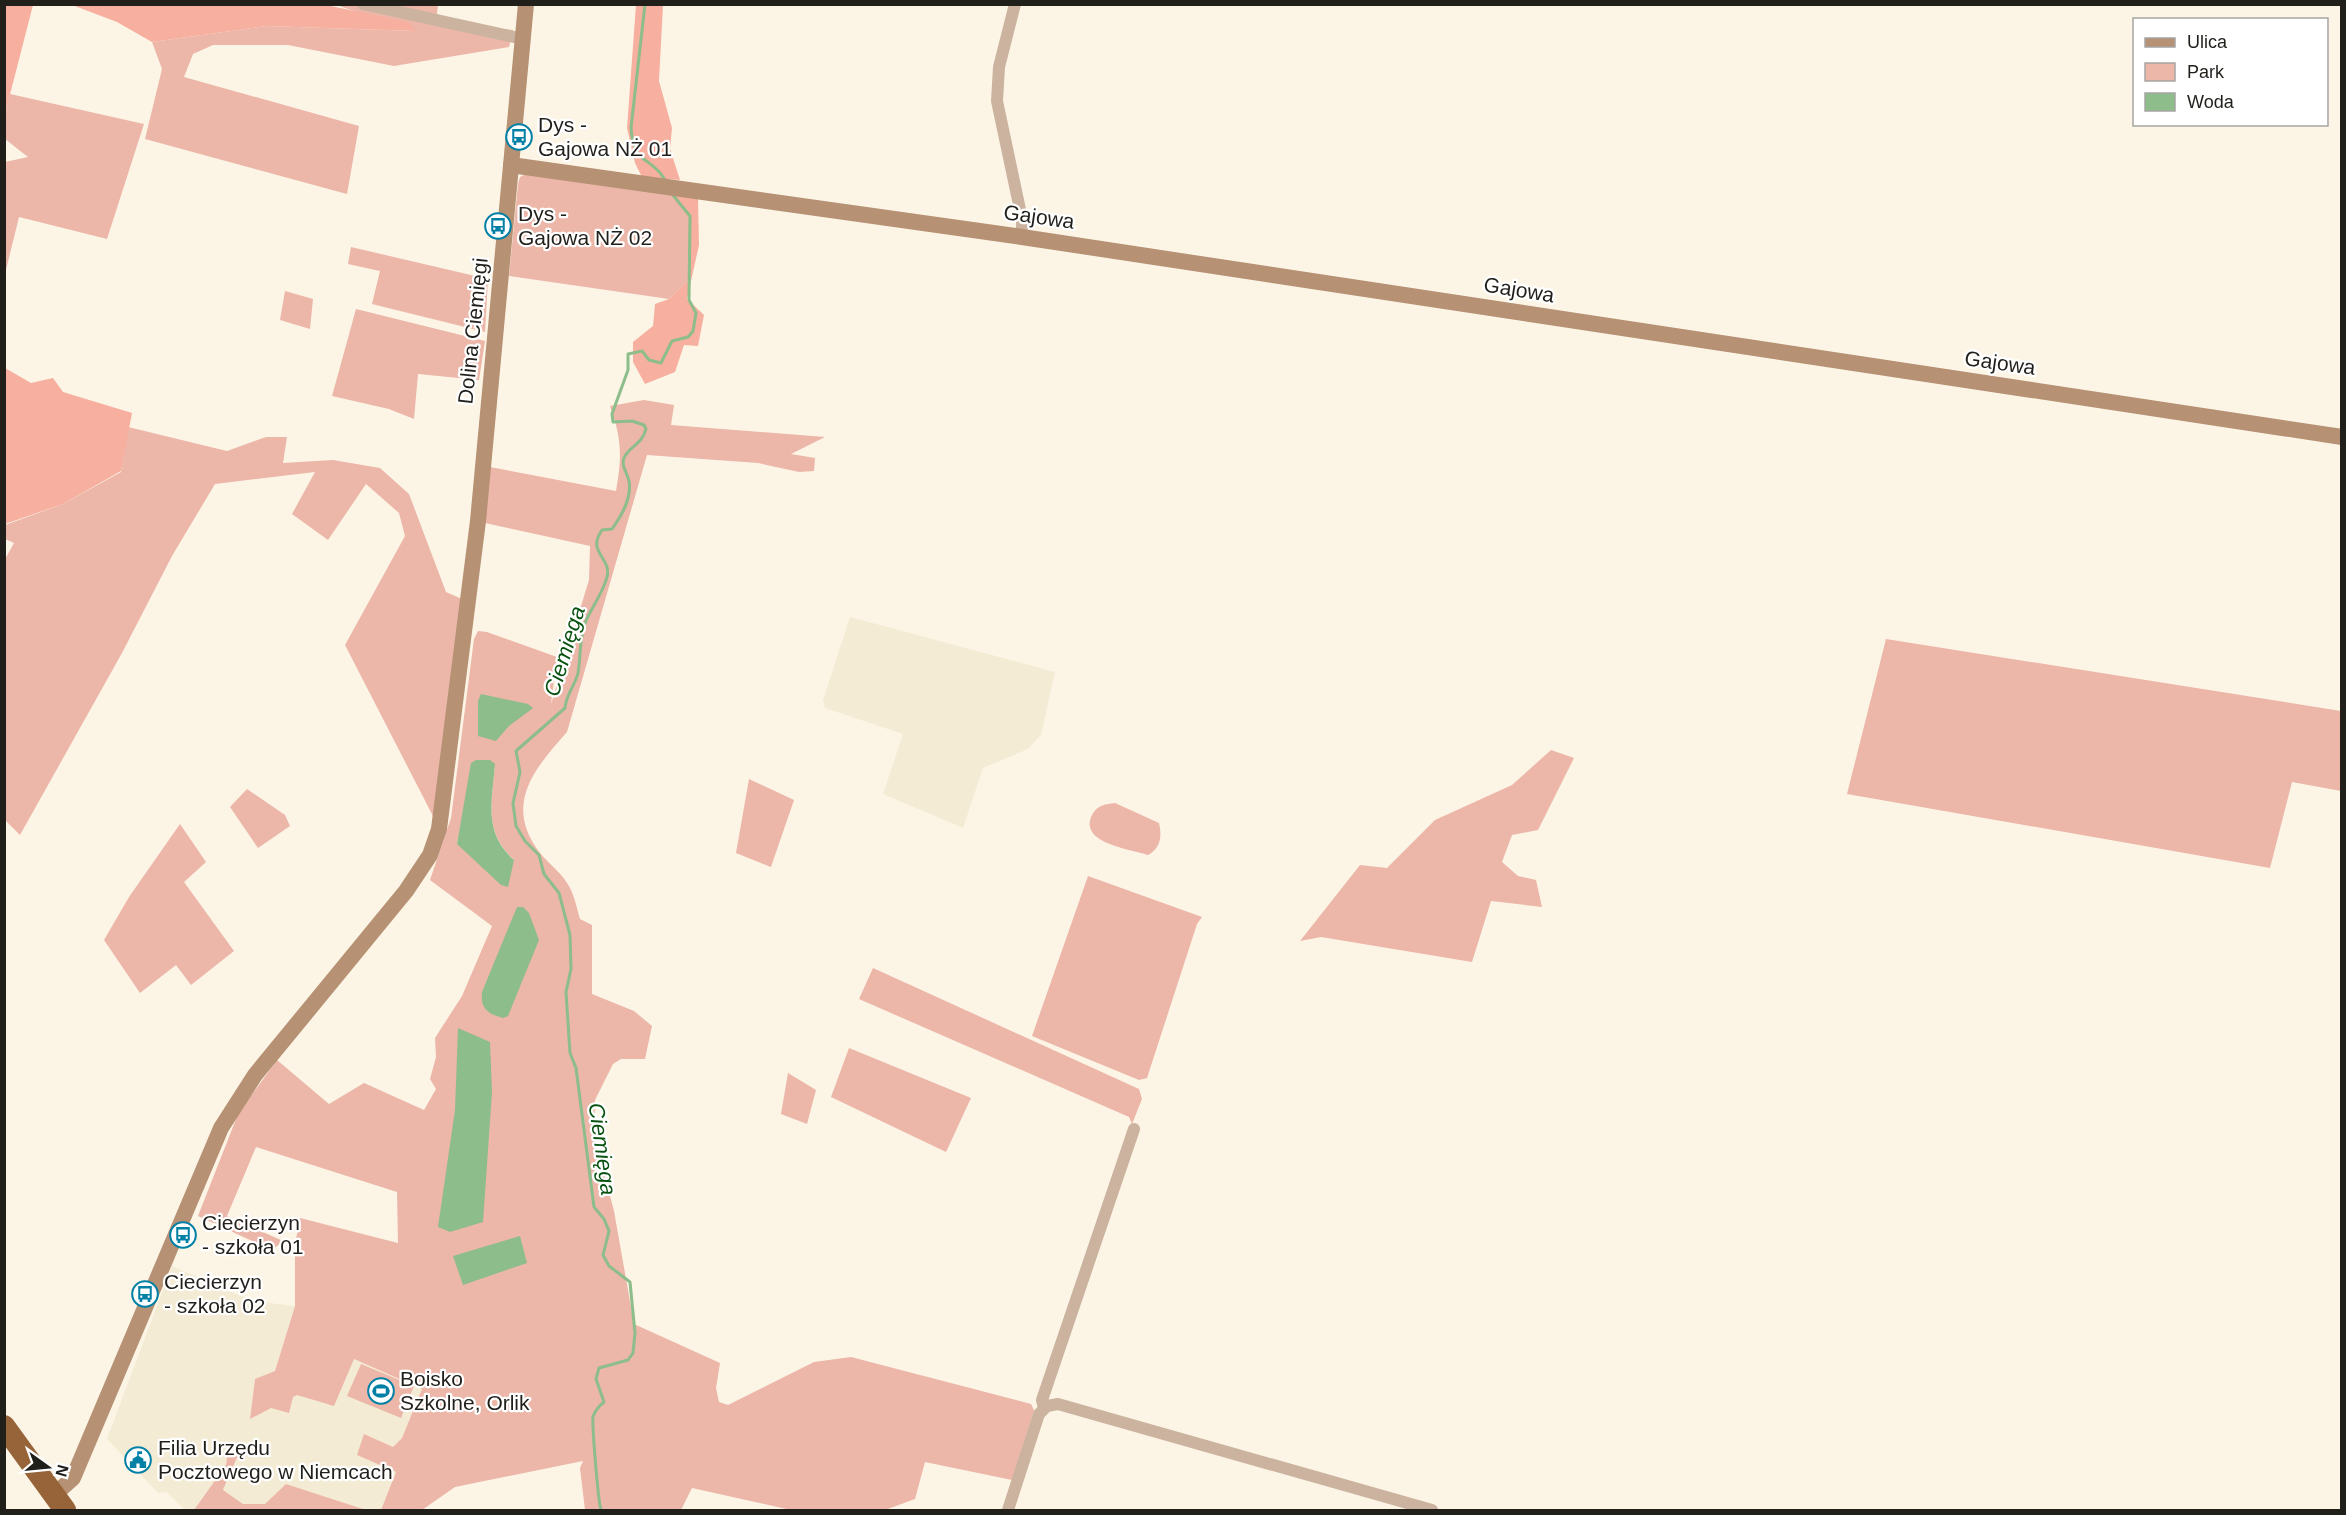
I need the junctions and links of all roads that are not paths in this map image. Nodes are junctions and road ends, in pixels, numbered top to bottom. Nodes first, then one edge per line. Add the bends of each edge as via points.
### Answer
1 (363, 4) edge
2 (526, 4) edge
3 (1015, 4) edge
4 (523, 39) junction
5 (511, 165) junction
6 (1022, 237) junction
7 (2342, 437) edge
8 (1134, 1129) dead end
9 (1044, 1408) junction
10 (4, 1426) edge
11 (59, 1503) edge
12 (1008, 1510) edge
13 (1432, 1510) edge

1 - 4 street
2 - 4 street, Dolina Ciemięgi
3 - 6 street via 1000,60 997,101 1022,219
4 - 5 street, Dolina Ciemięgi
5 - 6 street, Gajowa
5 - 11 street, Dolina Ciemięgi via 466,625 437,838 406,891 232,1107
6 - 7 street, Gajowa
8 - 9 street via 1042,1400
9 - 12 street via 1033,1428
9 - 13 street via 1058,1404 1074,1407
10 - 11 highway

